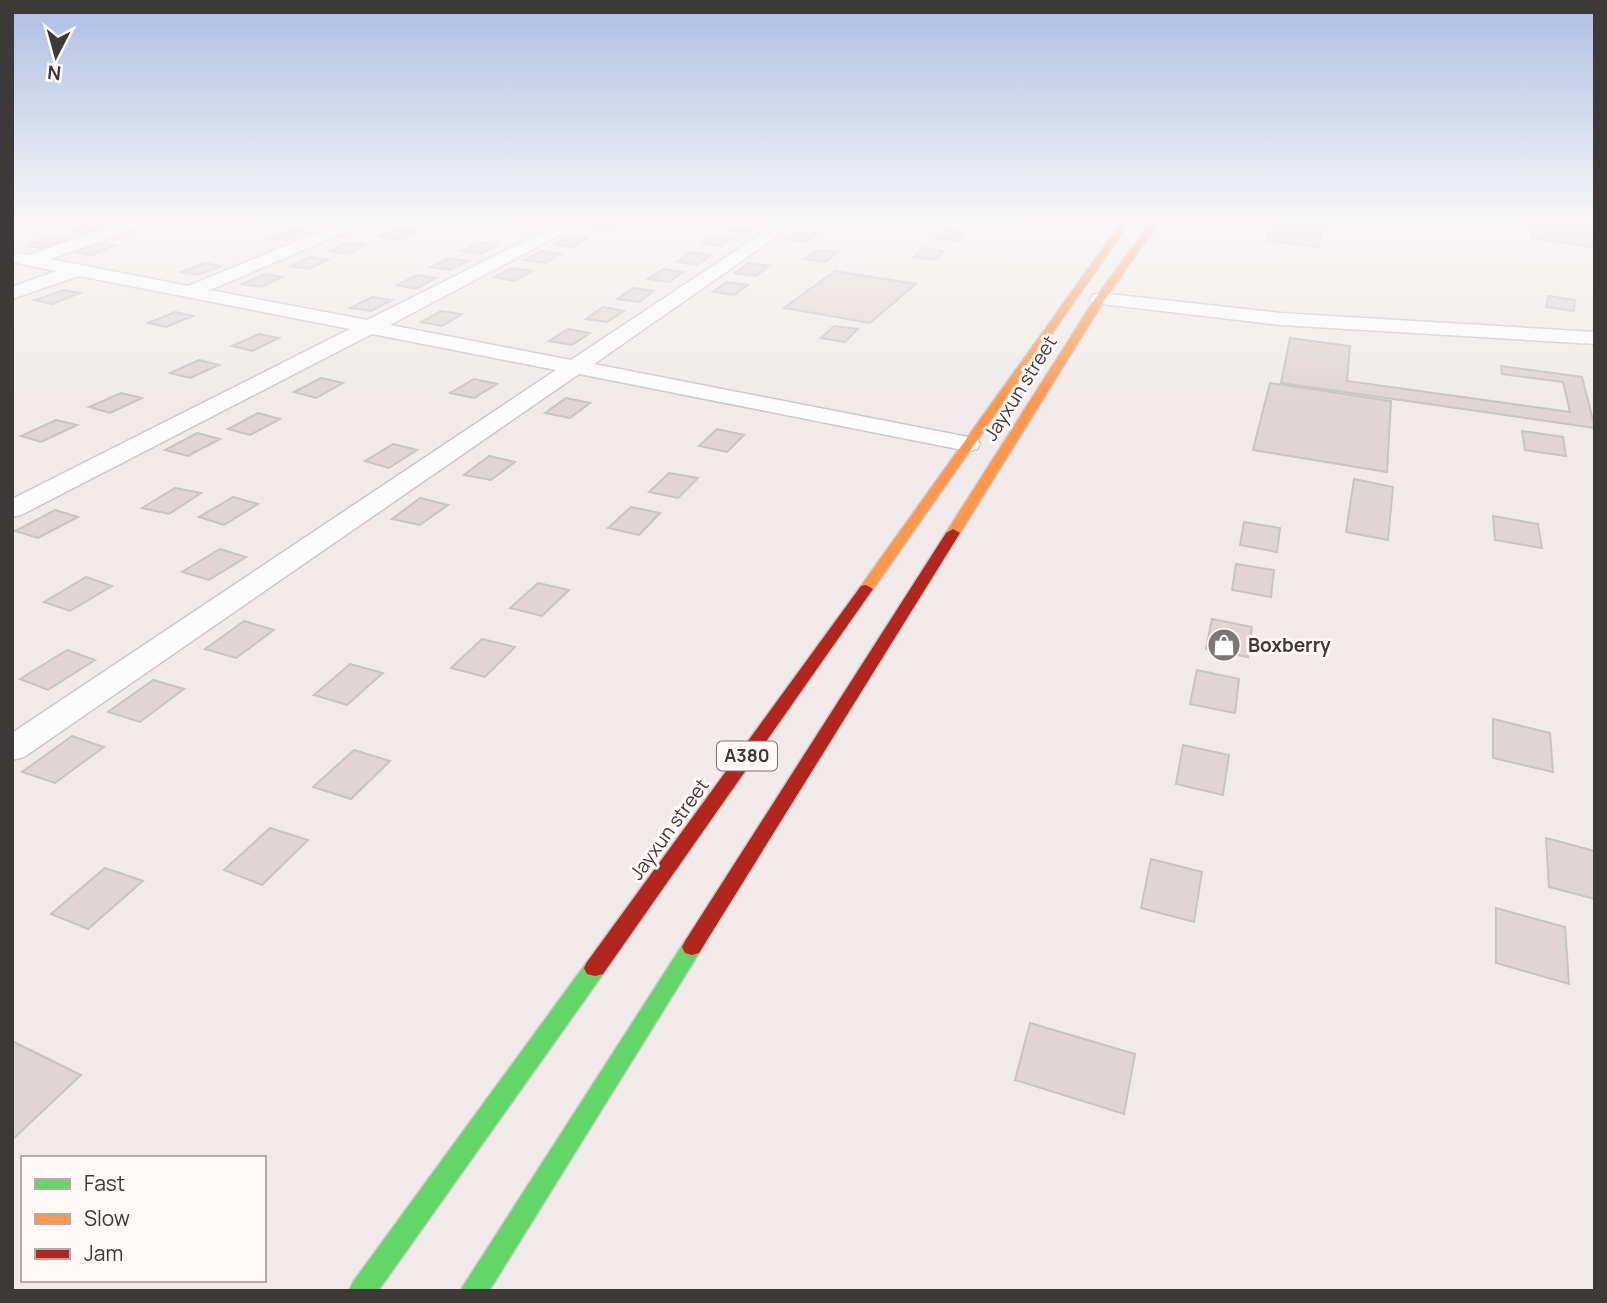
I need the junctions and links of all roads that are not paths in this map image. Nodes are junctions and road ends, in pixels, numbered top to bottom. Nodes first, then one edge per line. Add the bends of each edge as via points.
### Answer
1 (49, 280) edge
2 (126, 280) edge
3 (219, 280) edge
4 (465, 280) edge
5 (704, 280) edge
6 (1085, 280) edge
7 (1114, 280) edge
8 (192, 291) junction
9 (12, 293) edge
10 (1100, 299) junction
11 (372, 328) junction
12 (1595, 338) edge
13 (573, 368) junction
14 (968, 444) junction
15 (12, 509) edge
16 (12, 749) edge
17 (362, 1291) edge
18 (473, 1291) edge

1 - 9 street
2 - 8 street
3 - 8 street
4 - 11 street
5 - 13 street
6 - 14 highway, Jayxun street / A380
7 - 10 highway, Jayxun street / A380
8 - 11 street
10 - 12 street via 1281,318
10 - 18 highway, Jayxun street / A380
11 - 13 street
11 - 15 street
13 - 14 street
13 - 16 street
14 - 17 highway, Jayxun street / A380

